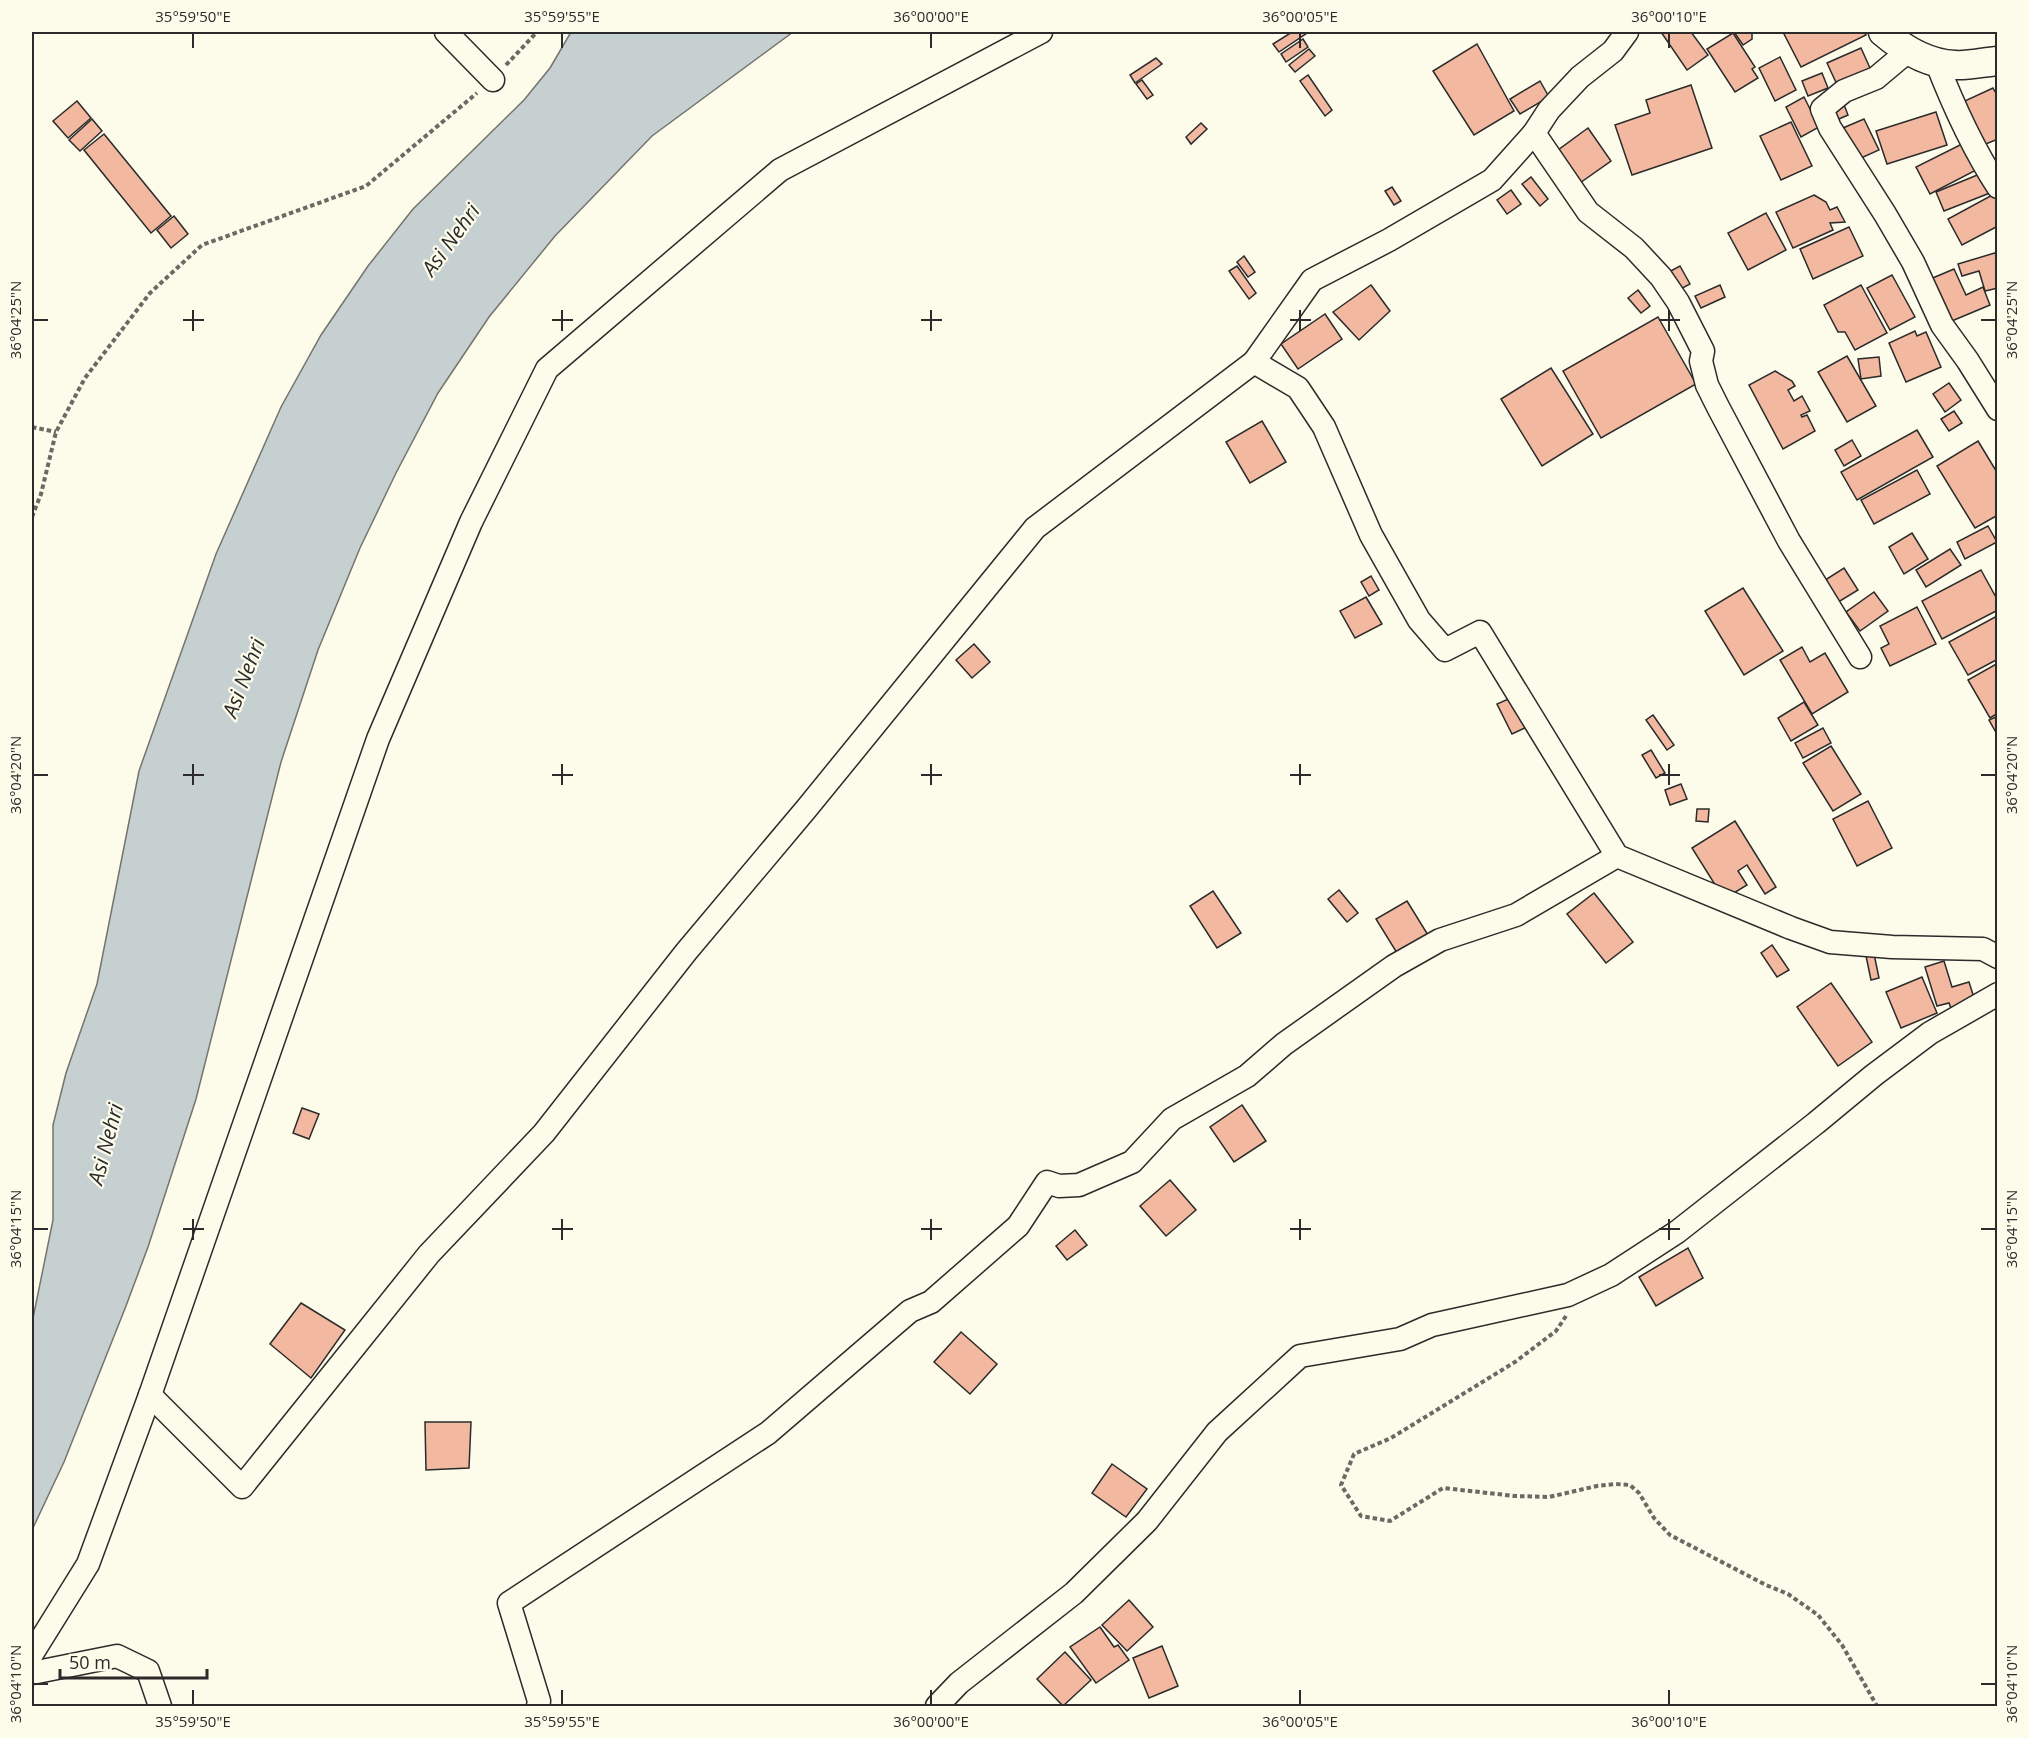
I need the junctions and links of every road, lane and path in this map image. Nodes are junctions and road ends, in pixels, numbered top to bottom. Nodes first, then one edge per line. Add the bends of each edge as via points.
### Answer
1 (446, 32) edge
2 (537, 32) edge
3 (1041, 32) edge
4 (1627, 32) edge
5 (1883, 32) edge
6 (1907, 52) junction
7 (1936, 61) junction
8 (1998, 61) edge
9 (493, 80) junction
10 (1534, 133) junction
11 (1998, 187) edge
12 (1254, 362) junction
13 (1998, 409) edge
14 (32, 427) edge
15 (56, 432) junction
16 (32, 517) edge
17 (1860, 657) dead end
18 (1617, 856) junction
19 (1998, 957) edge
20 (1998, 994) edge
21 (1568, 1295) junction
22 (150, 1395) junction
23 (32, 1654) edge
24 (32, 1673) edge
25 (160, 1707) edge
26 (538, 1707) edge
27 (937, 1707) edge
28 (1877, 1707) edge

1 - 9 street
2 - 9 path
3 - 22 street via 780,170 547,369 471,522 378,740
4 - 10 street via 1613,51 1580,77 1549,110
5 - 6 main road
6 - 7 main road
6 - 13 street via 1875,78 1844,91 1822,109 1913,262 1942,326
7 - 8 main road via 1954,65
7 - 11 street via 1965,130
9 - 15 path via 366,186 202,245 150,293 85,378
10 - 12 street via 1492,180 1312,280
10 - 17 street via 1588,212 1634,248 1678,302 1703,351 1701,361 1707,385 1718,407 1789,541
12 - 18 street via 1298,388 1324,427 1371,535 1419,620 1444,650 1480,632
12 - 22 street via 1035,528 686,952 544,1133 429,1254 242,1486
14 - 15 path
15 - 16 path
18 - 19 street via 1830,942 1983,949
18 - 26 street via 1516,915 1440,940 1394,966 1284,1044 1247,1076 1172,1119 1132,1162 1079,1185 1047,1182 1018,1226 931,1302 910,1311 768,1432 509,1603
20 - 21 street via 1930,1033 1677,1232 1611,1275
21 - 27 street via 1432,1324 1400,1339 1299,1356 1217,1432 1147,1521 1074,1593 959,1683
21 - 28 path via 1569,1308 1556,1331 1515,1362 1391,1438 1354,1454 1341,1485 1361,1516 1390,1521 1443,1488 1549,1497 1597,1486 1630,1485 1670,1535 1788,1594 1818,1614 1842,1645
22 - 23 street via 88,1564
24 - 25 street via 117,1656 148,1671

